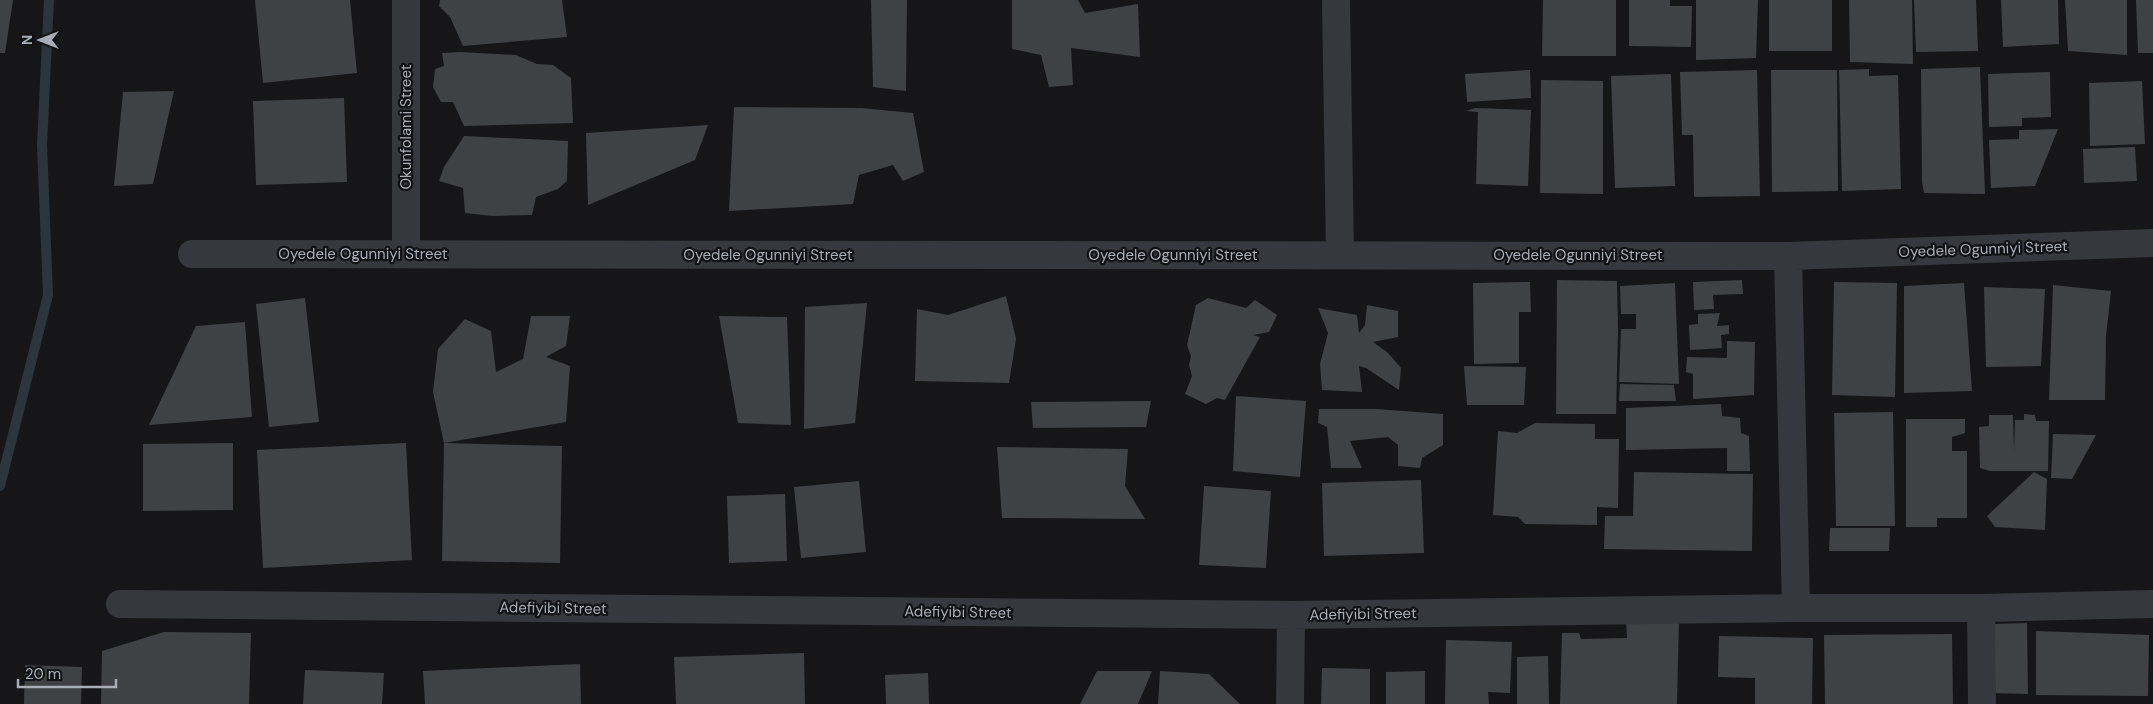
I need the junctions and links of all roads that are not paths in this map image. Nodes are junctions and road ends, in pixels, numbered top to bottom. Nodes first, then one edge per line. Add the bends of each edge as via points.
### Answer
1 (406, 0) edge
2 (1336, 0) edge
3 (2153, 243) edge
4 (192, 254) dead end
5 (406, 254) junction
6 (1340, 255) junction
7 (1788, 256) junction
8 (120, 604) dead end
9 (2153, 604) edge
10 (1796, 608) junction
11 (1981, 608) junction
12 (1291, 615) junction
13 (1290, 704) edge
14 (1982, 704) edge

1 - 5 street, Okunfolami Street
2 - 6 street
3 - 7 street, Oyedele Ogunniyi Street
4 - 5 street, Oyedele Ogunniyi Street
5 - 6 street, Oyedele Ogunniyi Street
6 - 7 street, Oyedele Ogunniyi Street
7 - 10 street
8 - 12 street, Adefiyibi Street
9 - 11 street, Adefiyibi Street
10 - 11 street, Adefiyibi Street
10 - 12 street, Adefiyibi Street
11 - 14 street
12 - 13 street

